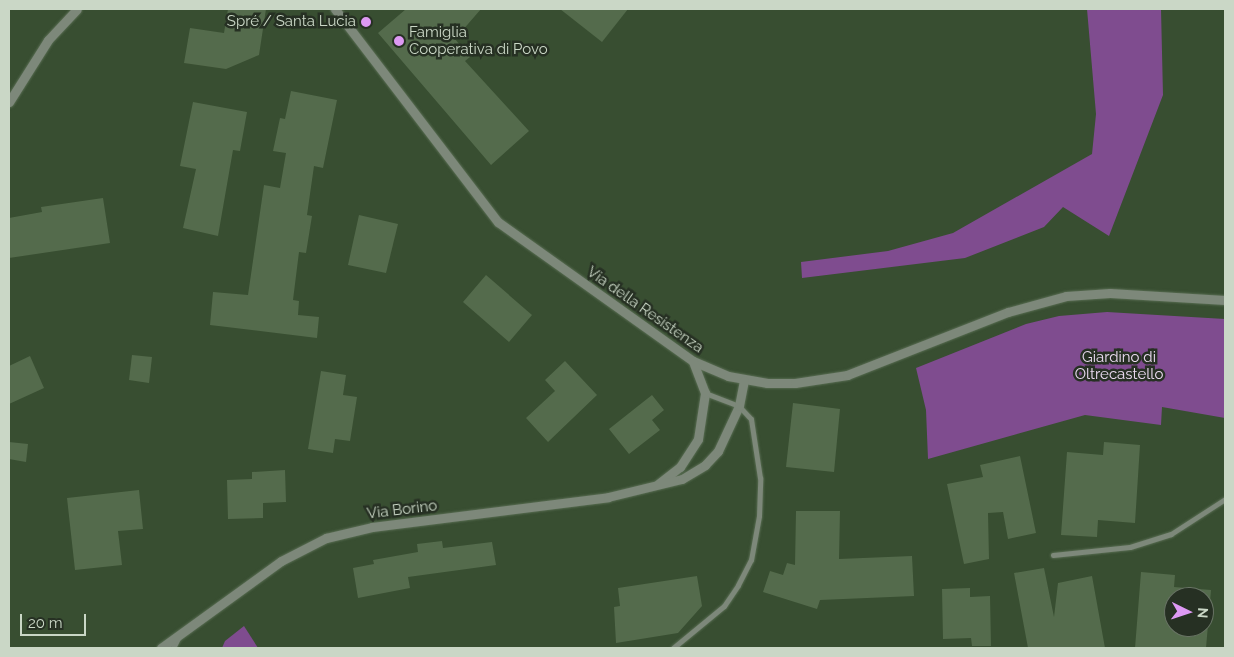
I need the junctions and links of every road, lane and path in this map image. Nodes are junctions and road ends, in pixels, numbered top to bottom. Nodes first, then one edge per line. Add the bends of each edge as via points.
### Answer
1 (77, 9) edge
2 (335, 9) edge
3 (9, 102) edge
4 (1225, 300) edge
5 (693, 361) junction
6 (744, 380) junction
7 (705, 393) junction
8 (739, 406) junction
9 (655, 487) junction
10 (1225, 499) edge
11 (1053, 556) dead end
12 (180, 634) junction
13 (160, 648) edge
14 (173, 648) edge
15 (673, 648) edge

1 - 3 street via 48,40
2 - 5 street, Via della Resistenza via 498,222
4 - 6 street, Via della Resistenza via 1110,293 1066,296 1008,312 847,375 795,383
5 - 6 street, Via della Resistenza
5 - 7 street, Via Borino
6 - 8 street, Via Borino
7 - 8 street
7 - 9 street, Via Borino via 702,423 694,446 680,467
8 - 9 street, Via Borino via 727,436 705,466 682,479
8 - 15 street via 750,418 760,478 759,516 751,560 724,606
9 - 12 street, Via Borino via 546,506 372,527 326,538 281,561
10 - 11 street via 1171,534 1130,547
12 - 13 street, Via Borino
12 - 14 street, Via Borino

